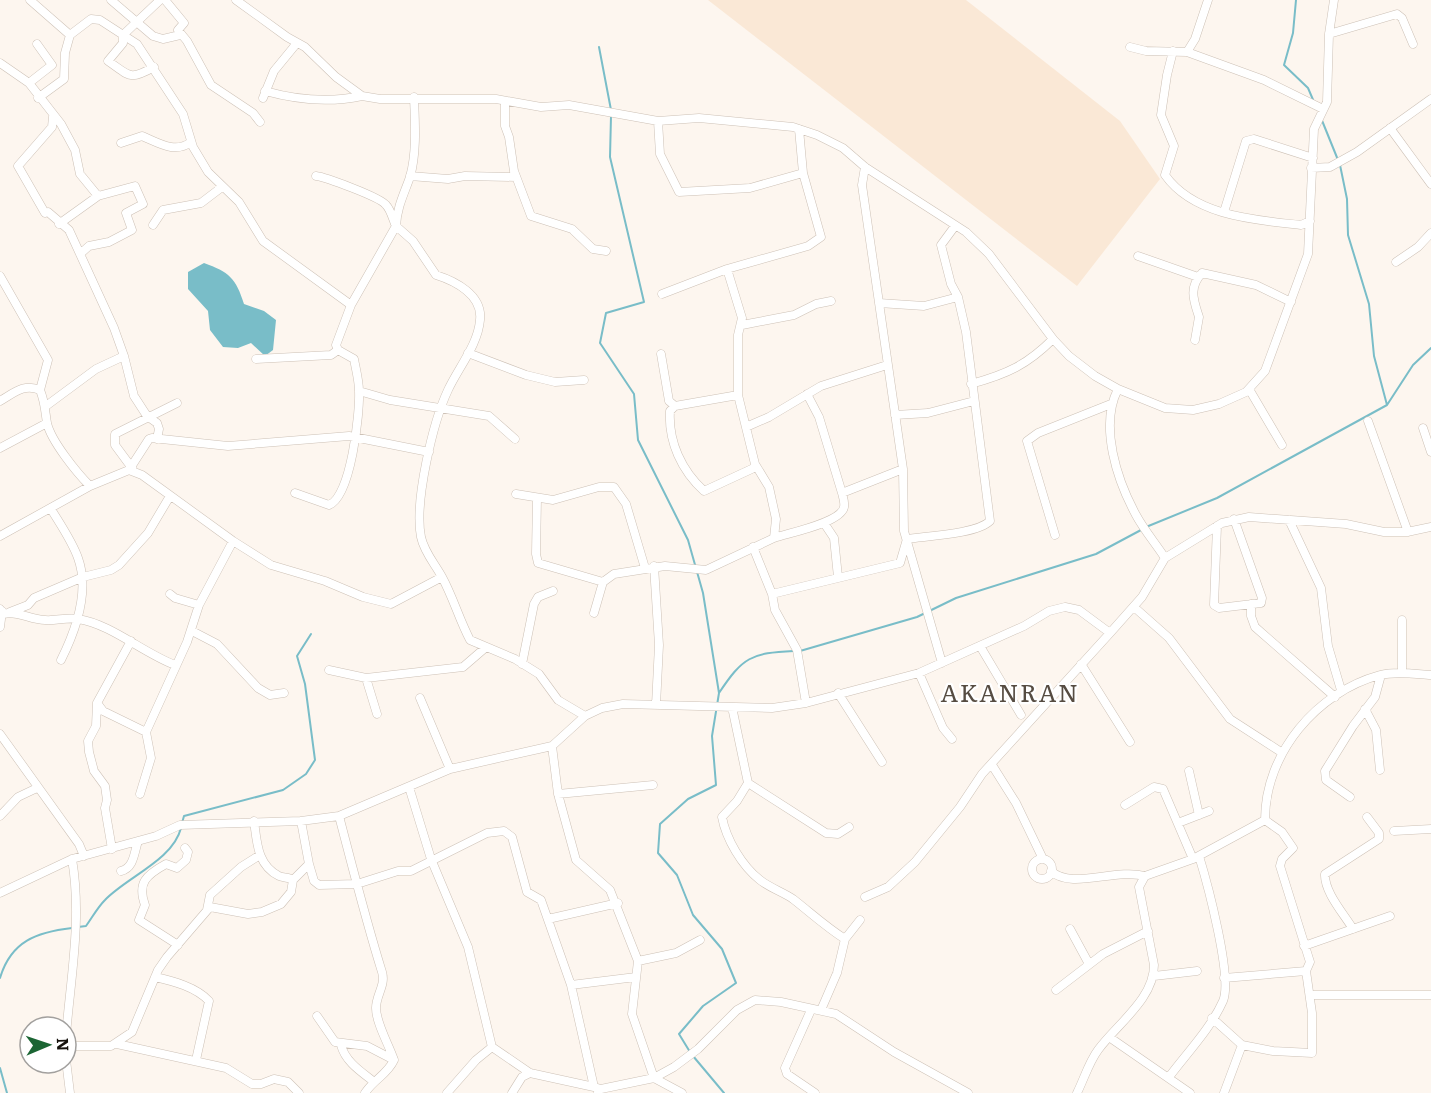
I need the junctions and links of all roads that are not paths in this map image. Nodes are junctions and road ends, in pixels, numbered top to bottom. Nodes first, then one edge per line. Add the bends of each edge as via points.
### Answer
1 (30, 0) edge
2 (111, 0) edge
3 (160, 0) edge
4 (165, 0) edge
5 (236, 0) edge
6 (1208, 0) edge
7 (1334, 0) edge
8 (137, 21) junction
9 (1329, 34) junction
10 (70, 35) junction
11 (123, 35) junction
12 (180, 35) junction
13 (297, 43) junction
14 (37, 44) dead end
15 (1413, 44) dead end
16 (1130, 47) dead end
17 (1173, 51) junction
18 (1187, 52) junction
19 (0, 63) edge
20 (154, 67) junction
21 (28, 83) junction
22 (362, 96) junction
23 (414, 97) junction
24 (38, 98) junction
25 (1431, 99) edge
26 (505, 102) junction
27 (1323, 110) junction
28 (53, 117) junction
29 (658, 121) junction
30 (260, 122) dead end
31 (1390, 128) junction
32 (799, 129) junction
33 (191, 142) junction
34 (121, 143) dead end
35 (1313, 158) junction
36 (865, 167) junction
37 (1311, 168) junction
38 (803, 174) junction
39 (316, 176) dead end
40 (410, 176) junction
41 (516, 177) junction
42 (1431, 184) edge
43 (222, 187) junction
44 (98, 196) junction
45 (1224, 212) junction
46 (1310, 221) junction
47 (60, 224) junction
48 (153, 225) dead end
49 (396, 226) junction
50 (955, 226) junction
51 (1431, 233) edge
52 (606, 251) dead end
53 (80, 254) junction
54 (1138, 256) dead end
55 (1396, 262) dead end
56 (727, 269) junction
57 (0, 276) edge
58 (1198, 277) junction
59 (662, 294) dead end
60 (958, 297) junction
61 (831, 301) dead end
62 (1291, 302) junction
63 (879, 303) junction
64 (351, 305) junction
65 (742, 325) junction
66 (1053, 339) junction
67 (1195, 340) dead end
68 (338, 350) junction
69 (468, 353) junction
70 (661, 354) dead end
71 (124, 356) junction
72 (256, 359) dead end
73 (886, 365) junction
74 (584, 380) dead end
75 (971, 384) junction
76 (1249, 388) junction
77 (1118, 389) junction
78 (40, 390) junction
79 (359, 391) junction
80 (807, 394) junction
81 (738, 396) junction
82 (974, 400) junction
83 (0, 401) edge
84 (177, 403) dead end
85 (1111, 404) junction
86 (46, 406) junction
87 (675, 406) junction
88 (440, 409) junction
89 (895, 415) junction
90 (147, 416) junction
91 (1368, 421) dead end
92 (47, 423) junction
93 (746, 427) junction
94 (1423, 428) dead end
95 (356, 437) junction
96 (157, 439) junction
97 (515, 439) dead end
98 (1282, 445) dead end
99 (0, 448) edge
100 (429, 452) junction
101 (1431, 452) edge
102 (756, 467) junction
103 (130, 469) junction
104 (903, 469) junction
105 (90, 486) junction
106 (295, 493) dead end
107 (842, 493) junction
108 (516, 494) dead end
109 (170, 496) junction
110 (537, 498) junction
111 (51, 509) junction
112 (1234, 519) junction
113 (1289, 520) junction
114 (824, 523) junction
115 (1217, 526) junction
116 (1431, 527) edge
117 (1408, 532) junction
118 (1055, 535) dead end
119 (0, 536) edge
120 (774, 538) junction
121 (907, 539) junction
122 (233, 541) junction
123 (753, 547) junction
124 (1165, 558) junction
125 (654, 566) junction
126 (645, 568) junction
127 (83, 577) junction
128 (442, 577) junction
129 (838, 578) junction
130 (603, 582) junction
131 (553, 591) dead end
132 (170, 594) dead end
133 (772, 594) junction
134 (1251, 604) junction
135 (199, 605) junction
136 (1134, 607) junction
137 (3, 610) edge
138 (594, 613) dead end
139 (79, 619) junction
140 (1402, 620) dead end
141 (0, 627) edge
142 (192, 631) junction
143 (1110, 633) junction
144 (131, 641) junction
145 (980, 646) junction
146 (485, 648) junction
147 (61, 660) dead end
148 (942, 663) junction
149 (522, 664) junction
150 (1081, 664) junction
151 (175, 665) junction
152 (329, 670) dead end
153 (919, 673) junction
154 (1402, 673) junction
155 (1381, 675) junction
156 (1431, 675) edge
157 (366, 678) junction
158 (284, 693) dead end
159 (838, 693) junction
160 (1338, 693) junction
161 (420, 698) dead end
162 (806, 702) junction
163 (97, 703) junction
164 (656, 705) junction
165 (732, 707) junction
166 (1365, 709) junction
167 (376, 714) dead end
168 (1021, 714) dead end
169 (585, 716) junction
170 (146, 732) junction
171 (0, 734) edge
172 (952, 739) dead end
173 (1130, 742) dead end
174 (552, 746) junction
175 (1281, 752) junction
176 (882, 762) dead end
177 (992, 765) junction
178 (450, 769) junction
179 (1380, 770) dead end
180 (1189, 771) dead end
181 (748, 783) junction
182 (653, 785) dead end
183 (410, 787) junction
184 (37, 788) junction
185 (140, 794) dead end
186 (558, 794) junction
187 (1350, 797) dead end
188 (1125, 805) dead end
189 (1209, 811) dead end
190 (1198, 815) junction
191 (0, 816) edge
192 (339, 816) junction
193 (1367, 817) dead end
194 (1265, 820) junction
195 (254, 821) junction
196 (301, 821) junction
197 (1178, 823) junction
198 (849, 826) dead end
199 (1431, 829) edge
200 (1394, 831) dead end
201 (138, 841) junction
202 (185, 848) dead end
203 (112, 849) junction
204 (84, 855) junction
205 (260, 855) junction
206 (1196, 858) junction
207 (72, 859) junction
208 (431, 859) junction
209 (1043, 859) junction
210 (309, 864) junction
211 (121, 871) dead end
212 (1051, 871) junction
213 (1145, 876) junction
214 (293, 880) junction
215 (357, 884) junction
216 (0, 893) edge
217 (865, 897) dead end
218 (618, 903) junction
219 (207, 910) junction
220 (1390, 916) dead end
221 (548, 920) junction
222 (860, 920) dead end
223 (1070, 929) dead end
224 (1353, 929) junction
225 (1148, 931) junction
226 (845, 939) junction
227 (700, 940) dead end
228 (178, 945) junction
229 (1304, 946) junction
230 (638, 962) junction
231 (1089, 964) junction
232 (1197, 970) dead end
233 (1306, 971) junction
234 (1154, 976) junction
235 (155, 977) junction
236 (636, 977) junction
237 (1224, 978) junction
238 (571, 985) junction
239 (1056, 990) dead end
240 (1311, 995) junction
241 (1431, 995) edge
242 (811, 1010) junction
243 (821, 1010) junction
244 (68, 1015) edge
245 (317, 1016) dead end
246 (1212, 1018) junction
247 (1108, 1037) junction
248 (117, 1044) junction
249 (341, 1045) junction
250 (1242, 1045) junction
251 (78, 1046) edge
252 (492, 1047) junction
253 (196, 1060) junction
254 (394, 1060) junction
255 (530, 1073) junction
256 (68, 1075) edge
257 (1169, 1077) junction
258 (654, 1078) junction
259 (373, 1081) junction
260 (597, 1090) edge
261 (70, 1093) edge
262 (299, 1093) edge
263 (365, 1093) edge
264 (447, 1093) edge
265 (512, 1093) edge
266 (682, 1093) edge
267 (815, 1093) edge
268 (968, 1093) edge
269 (1077, 1093) edge
270 (1190, 1093) edge
271 (1226, 1093) edge

1 - 10 street
2 - 8 street
3 - 8 street
4 - 12 street via 184,23 178,30
5 - 13 street
6 - 18 street
7 - 9 street
8 - 11 street
8 - 12 street via 153,36 163,39
9 - 15 street via 1397,15
9 - 27 street via 1327,102
10 - 11 street via 91,19 100,20
10 - 24 street via 64,79
11 - 20 street via 137,44
11 - 20 street via 123,43 108,61 130,77
12 - 30 street via 211,85
13 - 22 street
13 - 22 street via 274,71 264,94 302,100
14 - 21 street via 52,65
16 - 17 street
17 - 18 street
17 - 45 street via 1161,104 1161,115 1174,146 1165,174 1193,200
18 - 27 street via 1264,80
19 - 21 street
20 - 33 street via 183,114
21 - 24 street
22 - 23 street
23 - 26 street
23 - 40 street
24 - 28 street
25 - 31 street
26 - 29 street via 541,107 569,105
26 - 41 street via 505,126
27 - 35 street via 1314,129
28 - 44 street via 65,129 75,150 80,174
28 - 47 street via 52,127 18,166 45,213
29 - 32 street via 699,118
29 - 38 street via 660,154 679,192 750,188
31 - 37 street via 1330,167
31 - 42 street
32 - 36 street via 843,148
32 - 38 street
33 - 34 street via 183,148 169,148 142,136
33 - 43 street via 208,172
35 - 37 street
35 - 45 street via 1254,139 1246,141
36 - 50 street
36 - 63 street via 862,185
37 - 46 street
38 - 56 street via 821,237 808,246
39 - 49 street via 386,204
40 - 41 street
40 - 49 street
41 - 52 street via 533,218 572,229 593,249
43 - 48 street via 201,203 163,210
43 - 64 street via 239,202 263,241
44 - 47 street
44 - 53 street via 135,186 143,204 126,213 132,230 109,242 89,246
45 - 46 street via 1301,225
46 - 62 street via 1308,254
47 - 53 street via 69,230
49 - 64 street
49 - 69 street via 413,241 436,275 468,291 476,302 480,320
50 - 60 street via 941,245
50 - 66 street via 989,254
51 - 55 street
53 - 71 street
54 - 58 street
56 - 59 street
56 - 65 street
57 - 78 street via 48,360
58 - 62 street via 1208,273 1238,280
58 - 67 street via 1192,297 1199,316
60 - 63 street via 924,306
60 - 75 street
61 - 65 street via 795,315
62 - 76 street via 1265,371
63 - 73 street
64 - 68 street via 336,345
65 - 81 street via 738,335
66 - 75 street via 1033,359 994,378
66 - 77 street via 1069,356
68 - 72 street via 331,355
68 - 79 street via 354,359
69 - 74 street via 555,382
69 - 88 street
70 - 87 street via 669,401
71 - 86 street via 96,369
71 - 90 street via 134,396
73 - 80 street
73 - 89 street
75 - 82 street
76 - 77 street via 1219,404 1193,410 1165,408
76 - 98 street
77 - 85 street
78 - 83 street via 23,387
78 - 86 street
79 - 88 street
79 - 95 street
80 - 93 street
80 - 107 street via 819,417
81 - 87 street
81 - 93 street
82 - 89 street via 928,413
82 - 121 street via 990,521 967,531
84 - 90 street
85 - 118 street via 1027,441
85 - 124 street via 1111,438 1118,470 1136,515
86 - 92 street
87 - 102 street via 670,411 669,424 680,460 685,472 704,491
88 - 97 street via 489,416
88 - 100 street
89 - 104 street
90 - 96 street via 157,423
90 - 103 street via 115,434
91 - 117 street
92 - 99 street
92 - 105 street via 77,473
93 - 102 street
94 - 101 street
95 - 96 street via 228,446
95 - 100 street
95 - 106 street via 343,488 334,502 328,505
96 - 103 street via 149,439
100 - 128 street via 421,537
102 - 120 street via 769,488 776,519
103 - 105 street
103 - 109 street
104 - 107 street
104 - 121 street
105 - 111 street
107 - 114 street via 844,508
108 - 110 street
109 - 122 street
109 - 127 street via 148,533 119,565
110 - 126 street via 553,500 614,487 626,504
110 - 130 street via 538,563
111 - 119 street
111 - 127 street via 78,556
112 - 113 street
112 - 115 street
112 - 134 street via 1262,598 1261,603
113 - 117 street
113 - 160 street via 1321,588
114 - 120 street
114 - 129 street via 834,538
115 - 124 street
115 - 134 street via 1215,604 1219,608
116 - 117 street
120 - 123 street
121 - 129 street via 900,563
121 - 148 street
122 - 128 street via 271,565 391,604
122 - 135 street
123 - 125 street via 706,570
123 - 133 street
124 - 136 street
125 - 126 street
125 - 164 street via 659,645
126 - 130 street via 614,574
127 - 137 street via 28,604
127 - 139 street
128 - 146 street via 470,639
129 - 133 street
130 - 138 street
131 - 149 street via 538,597 534,604
132 - 135 street
133 - 162 street via 775,610 797,650
134 - 160 street via 1255,627
135 - 142 street
136 - 143 street
136 - 175 street via 1169,638 1230,719
137 - 139 street via 46,621
137 - 141 street
139 - 144 street
139 - 147 street
140 - 154 street
142 - 151 street
142 - 158 street via 217,644 258,687 270,695
143 - 145 street via 1079,610 1065,608 1048,611
143 - 150 street
144 - 151 street via 150,656
144 - 163 street
145 - 148 street
145 - 168 street
146 - 149 street
146 - 157 street via 463,667
148 - 153 street
149 - 169 street via 539,674 558,700
150 - 173 street
150 - 177 street
151 - 170 street
152 - 157 street
153 - 159 street
153 - 172 street via 943,728
154 - 155 street
154 - 156 street
155 - 160 street
155 - 166 street via 1376,697
157 - 167 street
159 - 162 street
159 - 176 street
160 - 175 street via 1308,718
161 - 178 street
162 - 165 street via 772,708
163 - 170 street via 103,711
163 - 203 street via 89,752 94,771 105,786
164 - 165 street
164 - 169 street via 623,704
165 - 181 street
166 - 179 street via 1377,735
166 - 187 street via 1324,776
169 - 174 street
170 - 185 street via 151,758
171 - 184 street
174 - 178 street
174 - 186 street
175 - 194 street via 1265,802
177 - 209 street via 1016,802
177 - 217 street via 915,862 888,887
178 - 183 street
180 - 190 street
181 - 198 street via 826,833 838,834
181 - 226 street via 722,817 737,852 760,880
182 - 186 street
183 - 192 street
183 - 208 street
184 - 191 street via 18,797
184 - 204 street
186 - 218 street via 576,860 610,890
188 - 197 street via 1159,787
189 - 190 street
190 - 197 street
192 - 196 street
192 - 215 street
193 - 224 street via 1379,839 1325,874 1324,880
194 - 206 street
194 - 229 street via 1282,832 1293,848 1280,866
195 - 196 street
195 - 201 street via 183,825
195 - 205 street
196 - 210 street
197 - 206 street
199 - 200 street
201 - 203 street
201 - 211 street via 131,864
202 - 228 street via 186,860 177,868 166,864 155,870 141,885 140,893 145,905 139,920
203 - 204 street
204 - 207 street
205 - 214 street via 263,863 279,876
205 - 219 street via 210,895
206 - 213 street
206 - 237 street via 1214,911
207 - 216 street
207 - 244 street via 77,916
208 - 215 street via 411,871 398,871
208 - 221 street via 487,833 504,831 512,837 527,892 541,900
208 - 252 street via 468,947
209 - 212 street via 1048,861
209 - 212 street via 1033,864 1034,875 1044,879
210 - 214 street
210 - 215 street via 319,885
212 - 213 street via 1062,879 1130,872
213 - 225 street via 1139,887
214 - 219 street via 291,892 281,904 262,912 248,914 219,907
215 - 254 street via 383,973 376,1010
218 - 221 street
218 - 230 street
219 - 228 street
220 - 224 street
221 - 238 street
222 - 226 street
223 - 231 street
224 - 229 street
225 - 231 street
225 - 234 street
226 - 243 street via 837,973
227 - 230 street via 676,952
228 - 235 street
229 - 233 street via 1310,962
230 - 236 street
231 - 239 street
232 - 234 street
233 - 237 street
233 - 240 street
234 - 247 street via 1142,998
235 - 248 street via 138,1023
235 - 253 street via 176,982 208,1001
236 - 238 street
236 - 258 street via 632,1014
237 - 246 street via 1225,996
238 - 260 street
240 - 241 street
240 - 250 street via 1312,1053
242 - 243 street
242 - 258 street via 754,1000 737,1010 688,1058
242 - 267 street via 785,1068 787,1074
243 - 268 street via 849,1021 894,1052
245 - 249 street
246 - 250 street
246 - 257 street
247 - 257 street
247 - 269 street via 1096,1052
248 - 251 street
248 - 253 street
249 - 254 street via 367,1046
249 - 259 street via 343,1053
250 - 271 street
252 - 255 street
252 - 264 street
253 - 262 street via 226,1068 252,1084 274,1079 288,1082
254 - 259 street via 388,1072
255 - 260 street
255 - 265 street via 522,1077
256 - 261 street
257 - 270 street
258 - 260 street
258 - 266 street
259 - 263 street

